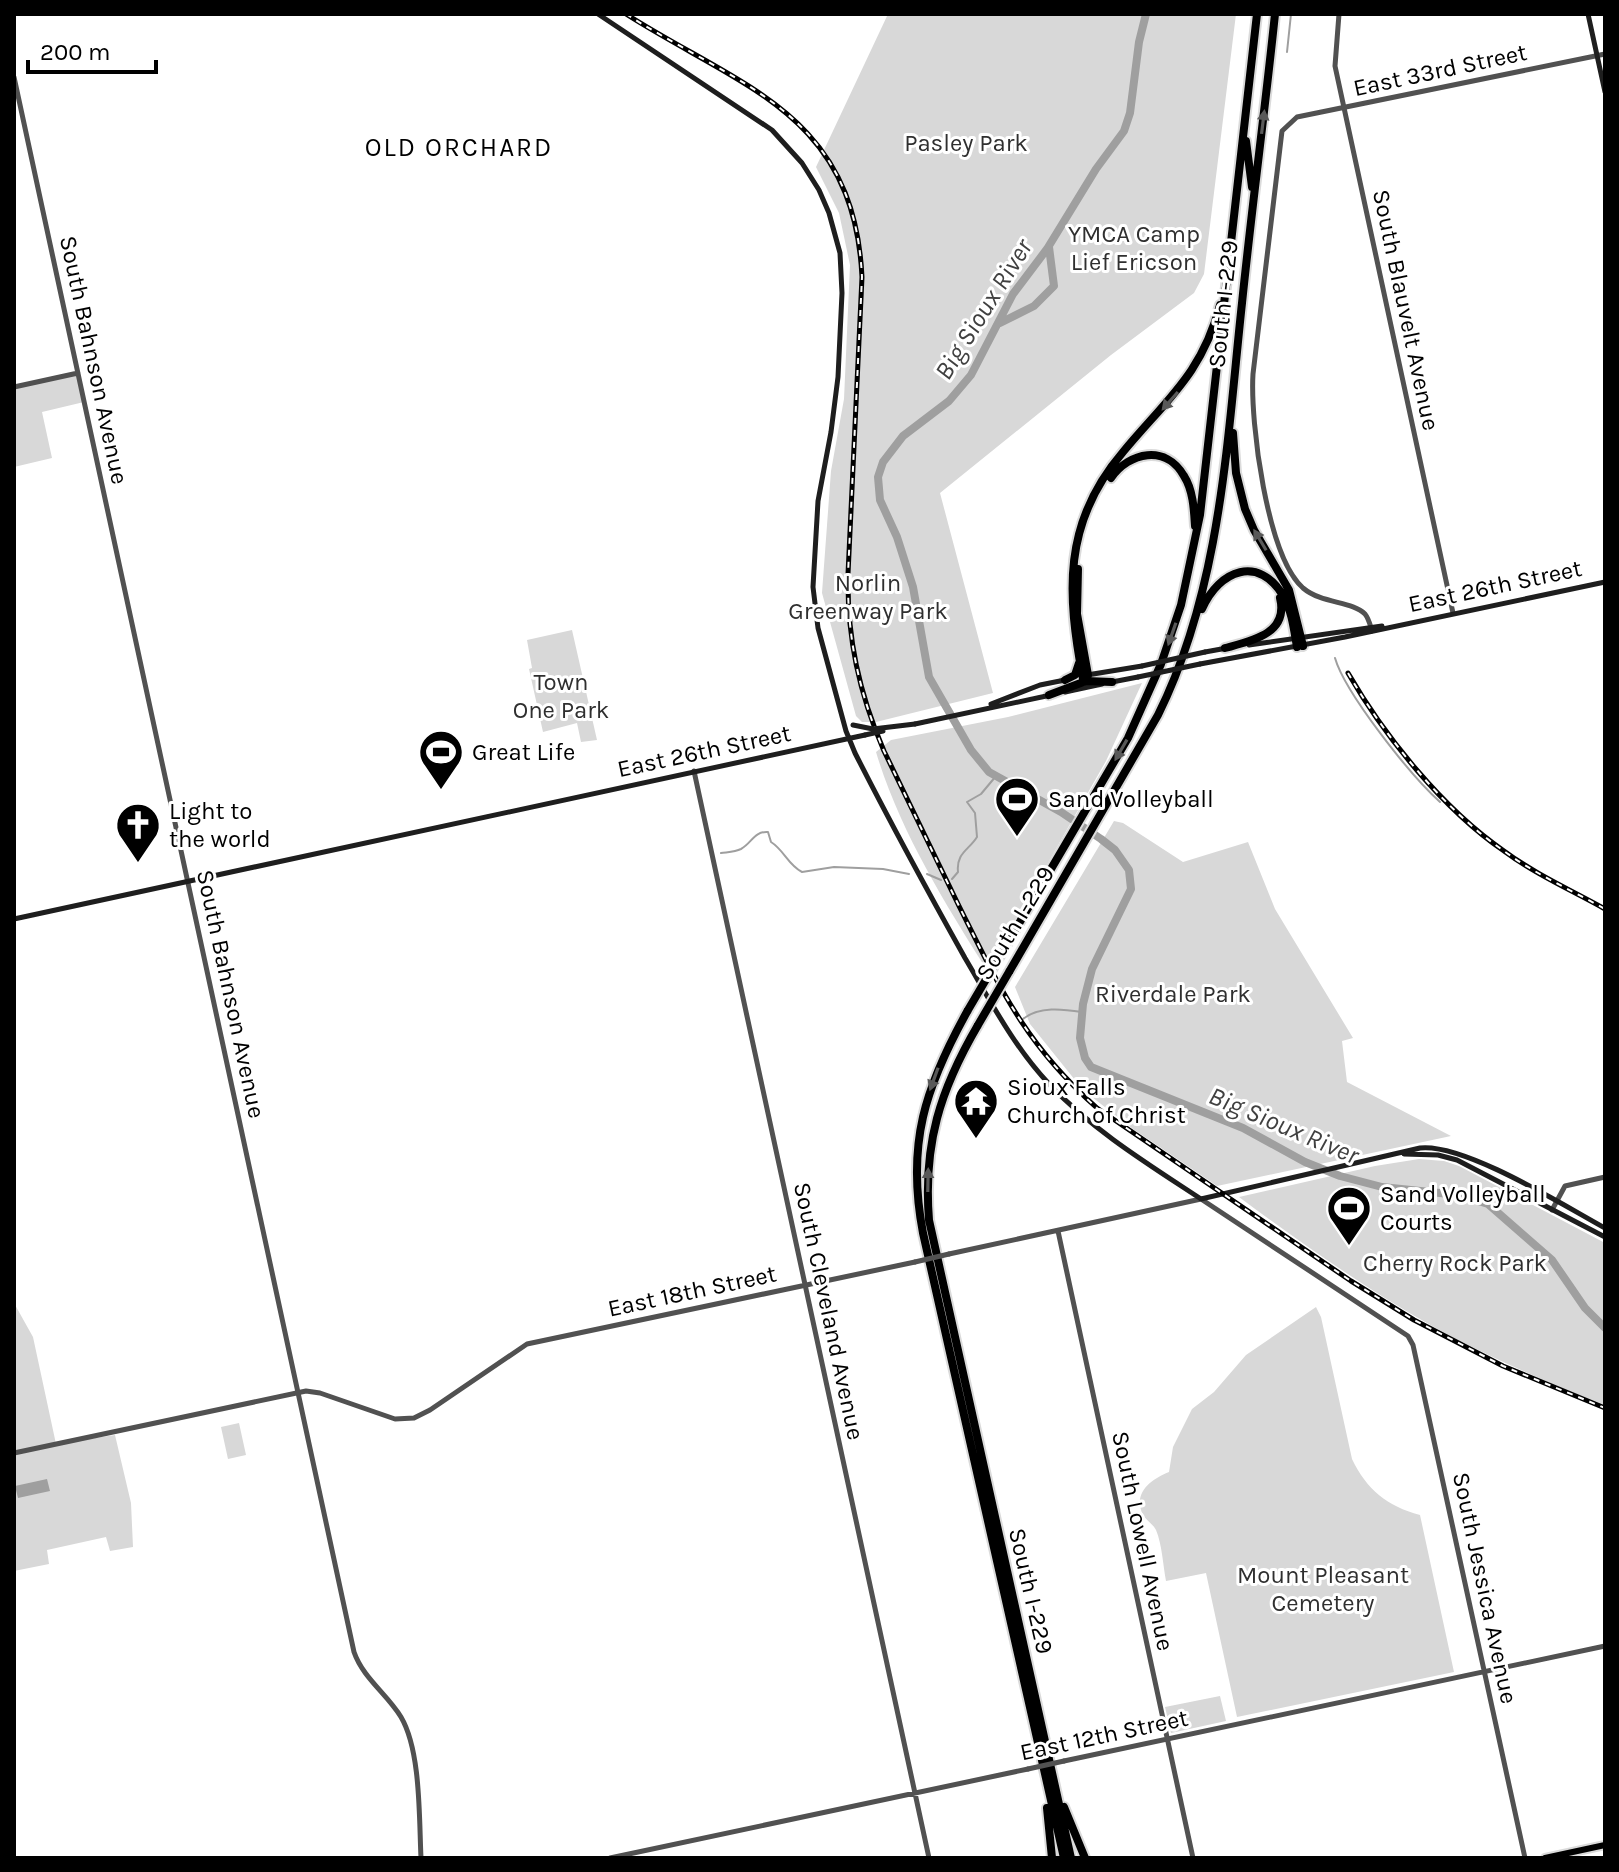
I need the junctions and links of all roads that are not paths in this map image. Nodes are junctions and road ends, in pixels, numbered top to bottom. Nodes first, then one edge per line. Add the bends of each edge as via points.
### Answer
1 (598, 14) edge
2 (1257, 14) edge
3 (1275, 14) edge
4 (1339, 14) edge
5 (1588, 14) edge
6 (1605, 54) edge
7 (1597, 56) junction
8 (14, 77) edge
9 (1605, 92) edge
10 (1344, 108) junction
11 (1244, 128) junction
12 (1254, 200) junction
13 (1230, 253) junction
14 (78, 373) junction
15 (14, 387) edge
16 (1234, 392) junction
17 (1192, 562) junction
18 (1605, 582) edge
19 (1276, 586) junction
20 (1453, 613) junction
21 (1371, 629) junction
22 (1187, 642) junction
23 (1299, 642) junction
24 (1225, 648) junction
25 (1079, 659) junction
26 (1085, 677) junction
27 (1065, 680) junction
28 (1112, 682) junction
29 (1049, 695) junction
30 (979, 709) junction
31 (842, 718) junction
32 (915, 724) junction
33 (848, 739) junction
34 (694, 771) junction
35 (188, 881) junction
36 (14, 919) edge
37 (1399, 1155) junction
38 (1605, 1177) edge
39 (1201, 1199) junction
40 (1556, 1201) junction
41 (1552, 1210) junction
42 (1605, 1228) edge
43 (1058, 1231) junction
44 (1605, 1237) edge
45 (806, 1285) junction
46 (298, 1392) junction
47 (14, 1453) edge
48 (1605, 1646) edge
49 (1485, 1672) junction
50 (1168, 1739) junction
51 (1043, 1752) junction
52 (915, 1793) junction
53 (1605, 1845) edge
54 (421, 1858) edge
55 (610, 1858) edge
56 (929, 1858) edge
57 (1052, 1858) edge
58 (1064, 1858) edge
59 (1071, 1858) edge
60 (1085, 1858) edge
61 (1193, 1858) edge
62 (1525, 1858) edge
63 (1545, 1858) edge

1 - 31 main road via 780,137 809,172 834,226 842,273 838,377 819,491 813,587
2 - 11 highway, South I-229
12 -> 3 highway, South I-229
4 - 10 street, South Blauvelt Avenue via 1335,66
5 - 7 main road
6 - 7 street, East 33rd Street
7 - 9 main road
7 - 10 street, East 33rd Street
8 - 14 street, South Bahnson Avenue
10 - 20 street, South Blauvelt Avenue
10 - 21 street, East 33rd Street via 1297,117 1280,138 1253,411 1256,447 1288,569 1317,597 1360,610
11 - 12 highway
11 - 13 highway, South I-229
12 - 16 highway, South I-229
13 - 17 highway, South I-229
13 -> 25 highway via 1217,317 1196,365 1117,458 1086,515 1071,593
14 - 15 street
14 - 35 street, South Bahnson Avenue
16 - 22 highway, South I-229 via 1212,548
23 -> 16 highway via 1289,590 1254,530 1240,488
17 - 26 highway via 1194,512 1183,474 1158,455 1129,459 1098,499 1081,549 1077,614
17 -> 51 highway, South I-229, bridge via 1177,619 1136,723 941,1060 918,1143 925,1245
18 - 20 main road, East 26th Street
19 - 22 highway via 1250,572 1225,578 1212,589
19 - 23 highway
19 - 24 highway via 1282,610 1272,630
20 - 21 main road, East 26th Street
21 - 23 main road, East 26th Street
51 -> 22 highway, South I-229, bridge via 929,1220 928,1165 949,1080 1166,699
23 - 24 main road, East 26th Street
23 - 28 main road, East 26th Street, bridge
24 - 26 main road, East 26th Street, bridge
25 - 26 highway
25 - 27 highway via 1075,675
26 - 27 main road, East 26th Street
26 - 28 highway
26 - 29 highway
27 - 30 main road, East 26th Street
28 - 29 main road, East 26th Street
29 - 30 main road, East 26th Street
30 - 32 main road, East 26th Street
31 - 32 main road, bridge via 873,729
31 - 33 main road
32 - 33 main road, East 26th Street, bridge
33 - 34 main road, East 26th Street
33 - 39 main road via 905,851 1020,1050 1081,1115
34 - 35 main road, East 26th Street
34 - 45 street, South Cleveland Avenue
35 - 36 main road, East 26th Street
35 - 46 street, South Bahnson Avenue
37 - 39 main road, East 18th Street
37 - 40 main road via 1426,1147 1455,1151
37 - 41 main road via 1451,1158
38 - 40 street via 1565,1186
39 - 43 street, East 18th Street
39 - 49 street, South Jessica Avenue via 1408,1336
40 - 41 street
40 - 42 main road
41 - 44 main road
43 - 45 street, East 18th Street, bridge
43 - 50 street, South Lowell Avenue
45 - 46 street, East 18th Street via 527,1344 430,1410 408,1419 313,1391
45 - 52 street, South Cleveland Avenue
46 - 47 street, East 18th Street
46 - 54 street, South Bahnson Avenue via 357,1659 410,1737
48 - 49 street, East 12th Street
49 - 50 street, East 12th Street
49 - 62 street, South Jessica Avenue
50 - 52 street, East 12th Street, bridge
50 - 61 street, South Lowell Avenue
51 - 57 highway
51 - 58 highway, South I-229
51 - 59 highway, South I-229
51 - 60 highway
52 - 55 street, East 12th Street
52 - 56 street, South Cleveland Avenue
53 - 63 main road

